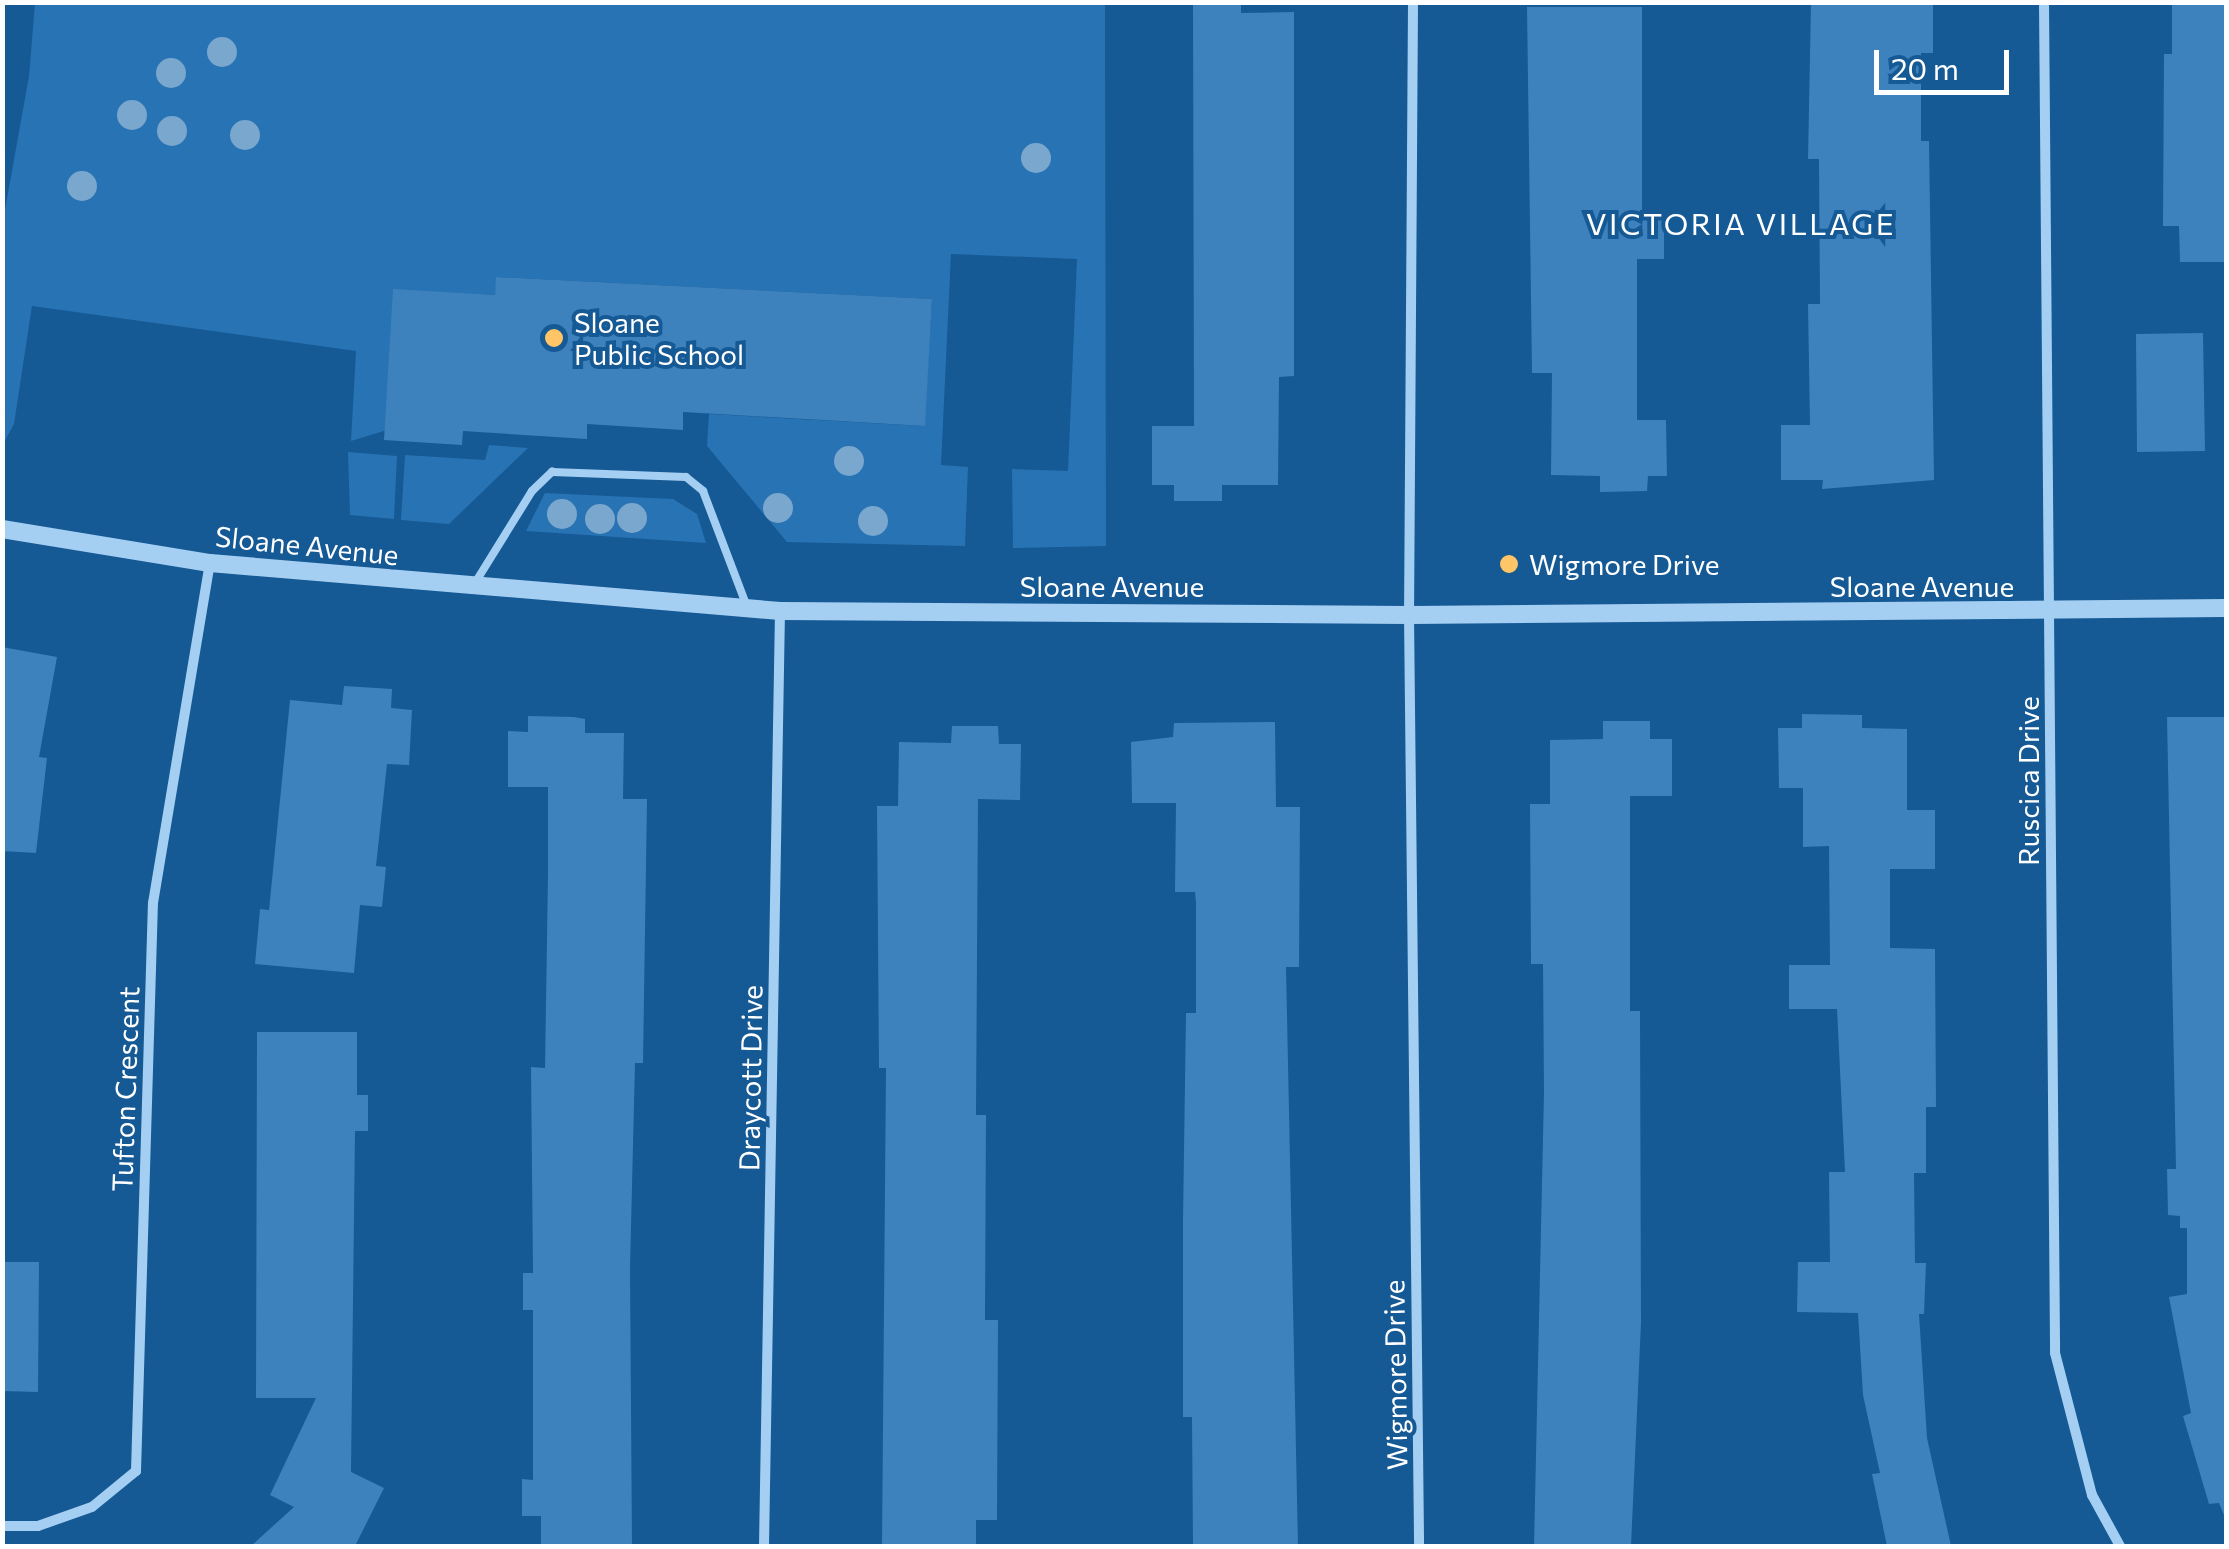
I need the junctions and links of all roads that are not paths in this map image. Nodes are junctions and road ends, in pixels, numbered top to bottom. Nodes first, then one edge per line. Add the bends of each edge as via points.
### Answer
1 (1414, 2) edge
2 (2044, 2) edge
3 (2, 528) edge
4 (210, 564) junction
5 (471, 590) junction
6 (2226, 608) edge
7 (748, 609) junction
8 (780, 611) junction
9 (2049, 613) junction
10 (1409, 615) junction
11 (2, 1526) edge
12 (764, 1546) edge
13 (1419, 1546) edge
14 (2120, 1546) edge

1 - 10 street, Wigmore Drive
2 - 9 street, Ruscica Drive
3 - 4 street, Sloane Avenue
4 - 5 street, Sloane Avenue
4 - 11 street, Tufton Crescent via 154,902 136,1471 92,1508 38,1526
5 - 7 street, Sloane Avenue
5 - 7 lane via 540,481 556,470 575,470 695,480
6 - 9 street, Sloane Avenue
7 - 8 street, Sloane Avenue
8 - 10 street, Sloane Avenue
8 - 12 street, Draycott Drive
9 - 10 street, Sloane Avenue
9 - 14 street, Ruscica Drive via 2054,1353 2092,1495
10 - 13 street, Wigmore Drive

